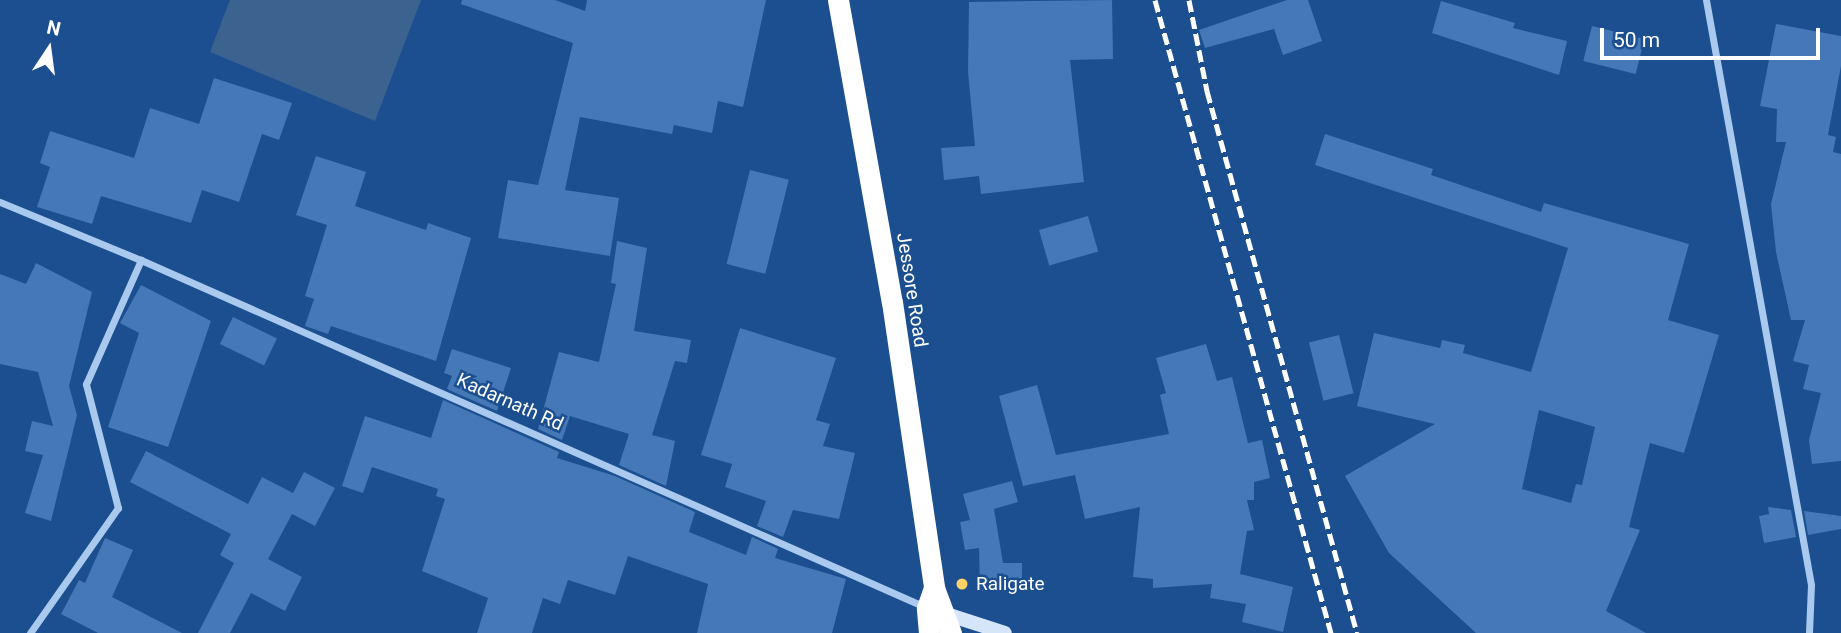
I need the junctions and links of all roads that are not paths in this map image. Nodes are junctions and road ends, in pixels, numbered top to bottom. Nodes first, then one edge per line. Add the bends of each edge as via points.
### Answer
1 (838, 0) edge
2 (1706, 0) edge
3 (0, 202) edge
4 (141, 260) junction
5 (942, 619) edge
6 (30, 633) edge
7 (929, 633) edge
8 (1005, 633) edge
9 (1809, 633) edge

1 - 5 highway, Jessore Road
2 - 9 street via 1811,585
3 - 4 street, Kadarnath Rd
4 - 5 street, Kadarnath Rd
4 - 6 street via 86,384 118,508
5 - 7 highway, Jessore Road
5 - 8 main road, Kadarnath Rd

